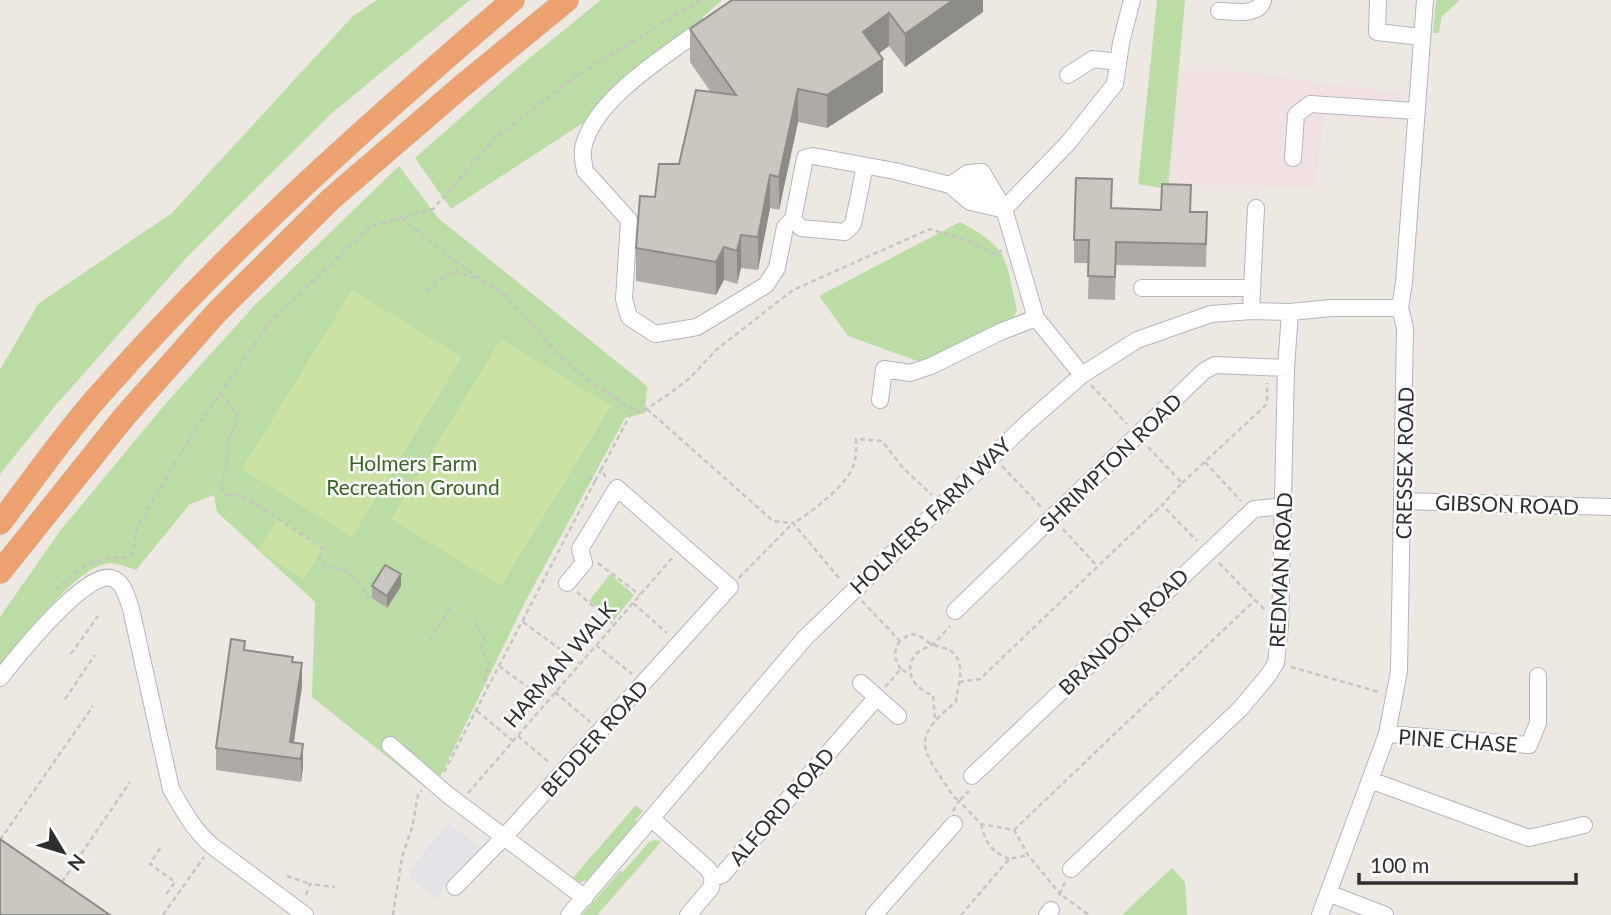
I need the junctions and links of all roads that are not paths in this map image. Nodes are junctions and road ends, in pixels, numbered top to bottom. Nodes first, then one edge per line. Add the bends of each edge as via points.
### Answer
1 (513, 0) edge
2 (567, 0) edge
3 (1132, 0) edge
4 (1263, 0) edge
5 (1378, 0) edge
6 (1425, 0) edge
7 (1219, 12) dead end
8 (719, 16) edge
9 (1421, 37) junction
10 (1110, 61) junction
11 (1068, 73) dead end
12 (1415, 111) junction
13 (1293, 158) dead end
14 (865, 166) junction
15 (950, 185) junction
16 (1256, 208) dead end
17 (1004, 209) junction
18 (793, 219) junction
19 (1142, 288) dead end
20 (1251, 288) junction
21 (1400, 308) junction
22 (1251, 311) junction
23 (1290, 312) junction
24 (1036, 318) junction
25 (1286, 368) junction
26 (1082, 375) junction
27 (880, 400) dead end
28 (1404, 501) junction
29 (1284, 506) junction
30 (1611, 507) edge
31 (0, 523) edge
32 (0, 572) edge
33 (567, 583) road end
34 (955, 611) road end
35 (1538, 676) dead end
36 (0, 678) edge
37 (861, 682) dead end
38 (877, 697) junction
39 (898, 716) dead end
40 (1387, 734) junction
41 (390, 745) dead end
42 (972, 776) dead end
43 (1370, 780) junction
44 (652, 819) junction
45 (954, 824) road end
46 (1584, 825) dead end
47 (504, 837) junction
48 (1071, 869) dead end
49 (713, 878) junction
50 (455, 887) dead end
51 (1328, 893) junction
52 (585, 898) junction
53 (303, 908) edge
54 (569, 915) edge
55 (688, 915) edge
56 (874, 915) edge
57 (1320, 915) edge
58 (1385, 915) edge

1 - 31 highway via 270,215 172,314 99,395
2 - 32 highway via 331,199 217,312 124,417
3 - 10 street
4 - 7 street via 1256,10
5 - 9 street via 1377,32
6 - 9 street, CRESSEX ROAD
8 - 18 street via 625,87 597,116 583,149 584,171 629,219 624,299 629,317 655,334 697,327 766,285 777,268 785,227
9 - 12 street, CRESSEX ROAD
10 - 11 street via 1080,78
10 - 17 street via 1115,84 1068,144
12 - 13 street via 1310,104 1296,115
12 - 21 street, CRESSEX ROAD
14 - 15 street
14 - 18 street via 824,157 805,158
14 - 18 street via 853,224 845,233 801,228
15 - 17 street via 970,202
15 - 17 street via 968,173 982,173
16 - 20 street
17 - 24 street
19 - 20 street
20 - 22 street
21 - 23 street, HOLMERS FARM WAY via 1331,307
21 - 28 street, CRESSEX ROAD via 1405,328
22 - 23 street, HOLMERS FARM WAY
22 - 26 street, HOLMERS FARM WAY via 1212,314 1138,340
23 - 25 street, REDMAN ROAD
24 - 26 street
24 - 27 street via 910,373 884,369
25 - 29 street, REDMAN ROAD
25 - 34 street, SHRIMPTON ROAD via 1215,365 1204,370
26 - 44 street, HOLMERS FARM WAY via 805,638
28 - 30 street, GIBSON ROAD
28 - 40 street, CRESSEX ROAD via 1399,671
29 - 42 street, BRANDON ROAD via 1254,509
29 - 48 street, REDMAN ROAD via 1276,663 1240,709
33 - 47 street, BEDDER ROAD via 584,563 580,549 605,480 730,587
35 - 40 street, PINE CHASE via 1538,723 1529,745
36 - 53 street via 83,589 102,578 112,578 124,589 131,609 171,789 197,832 211,845
37 - 38 street
38 - 39 street
38 - 49 street, ALFORD ROAD via 722,874
40 - 43 street, CRESSEX ROAD
41 - 47 street
43 - 46 street via 1529,838
43 - 51 street, CRESSEX ROAD
44 - 49 street
44 - 52 street, HOLMERS FARM WAY
45 - 56 street
47 - 50 street, BEDDER ROAD
47 - 52 street
49 - 55 street, ALFORD ROAD via 711,888
51 - 57 street, CRESSEX ROAD
51 - 58 street
52 - 54 street, HOLMERS FARM WAY

